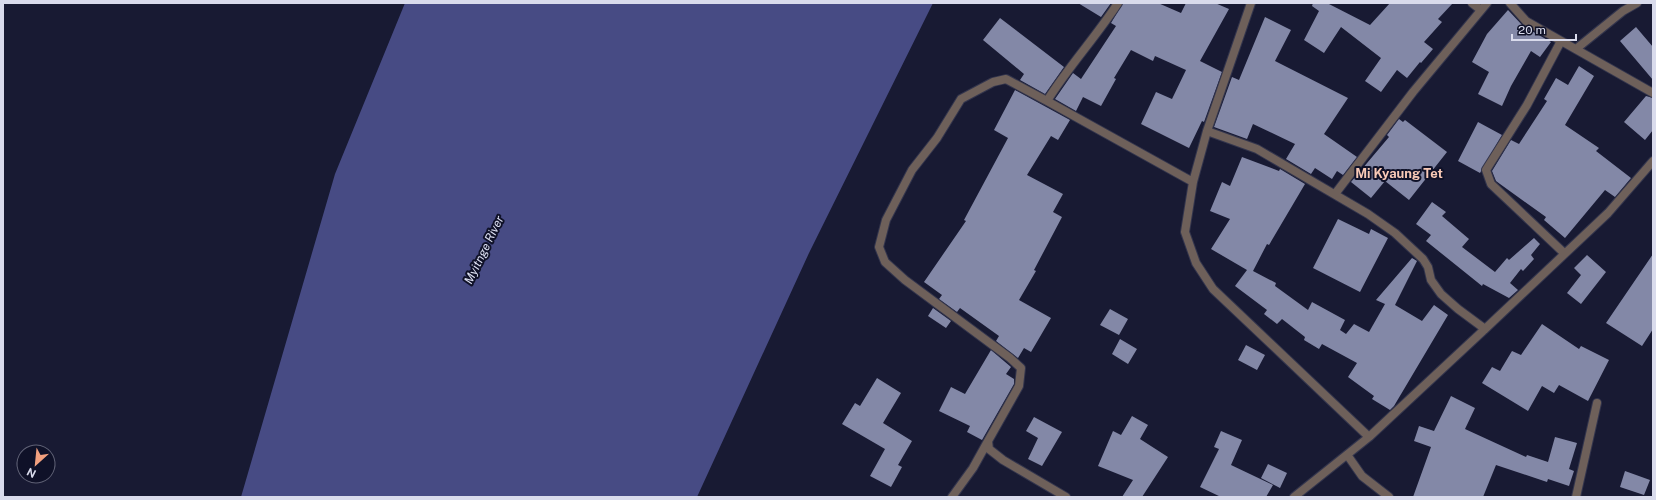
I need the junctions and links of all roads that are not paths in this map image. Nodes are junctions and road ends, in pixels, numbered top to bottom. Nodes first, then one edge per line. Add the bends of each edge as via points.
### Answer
1 (1118, 3) edge
2 (1251, 3) edge
3 (1472, 3) edge
4 (1487, 3) edge
5 (1510, 3) edge
6 (1637, 3) edge
7 (1481, 10) junction
8 (1561, 41) junction
9 (1576, 49) junction
10 (1653, 93) edge
11 (1047, 101) junction
12 (1207, 131) junction
13 (1653, 161) edge
14 (1193, 182) junction
15 (1335, 194) junction
16 (1564, 253) junction
17 (1485, 329) junction
18 (1597, 403) dead end
19 (1369, 437) junction
20 (988, 441) junction
21 (1348, 456) junction
22 (952, 497) edge
23 (1066, 497) edge
24 (1294, 497) edge
25 (1389, 497) edge
26 (1576, 497) edge

1 - 11 street
2 - 12 street
3 - 7 street
4 - 7 street
5 - 8 street via 1526,21
6 - 9 street via 1623,11
7 - 15 street
8 - 9 street
8 - 16 street via 1527,105 1486,170 1491,184
9 - 10 street
11 - 14 street
11 - 20 street via 1006,79 992,82 961,99 937,138 912,170 886,220 879,247 885,262 906,280 1021,368 1019,386
12 - 14 street
12 - 15 street via 1257,149
13 - 16 street via 1608,213
14 - 19 street via 1185,232 1196,263 1213,289
15 - 17 street via 1395,233 1423,259 1431,280 1441,294
16 - 17 street
17 - 19 street
18 - 26 street
19 - 21 street
20 - 22 street
20 - 23 street via 989,449 1003,460
21 - 24 street
21 - 25 street via 1362,476

